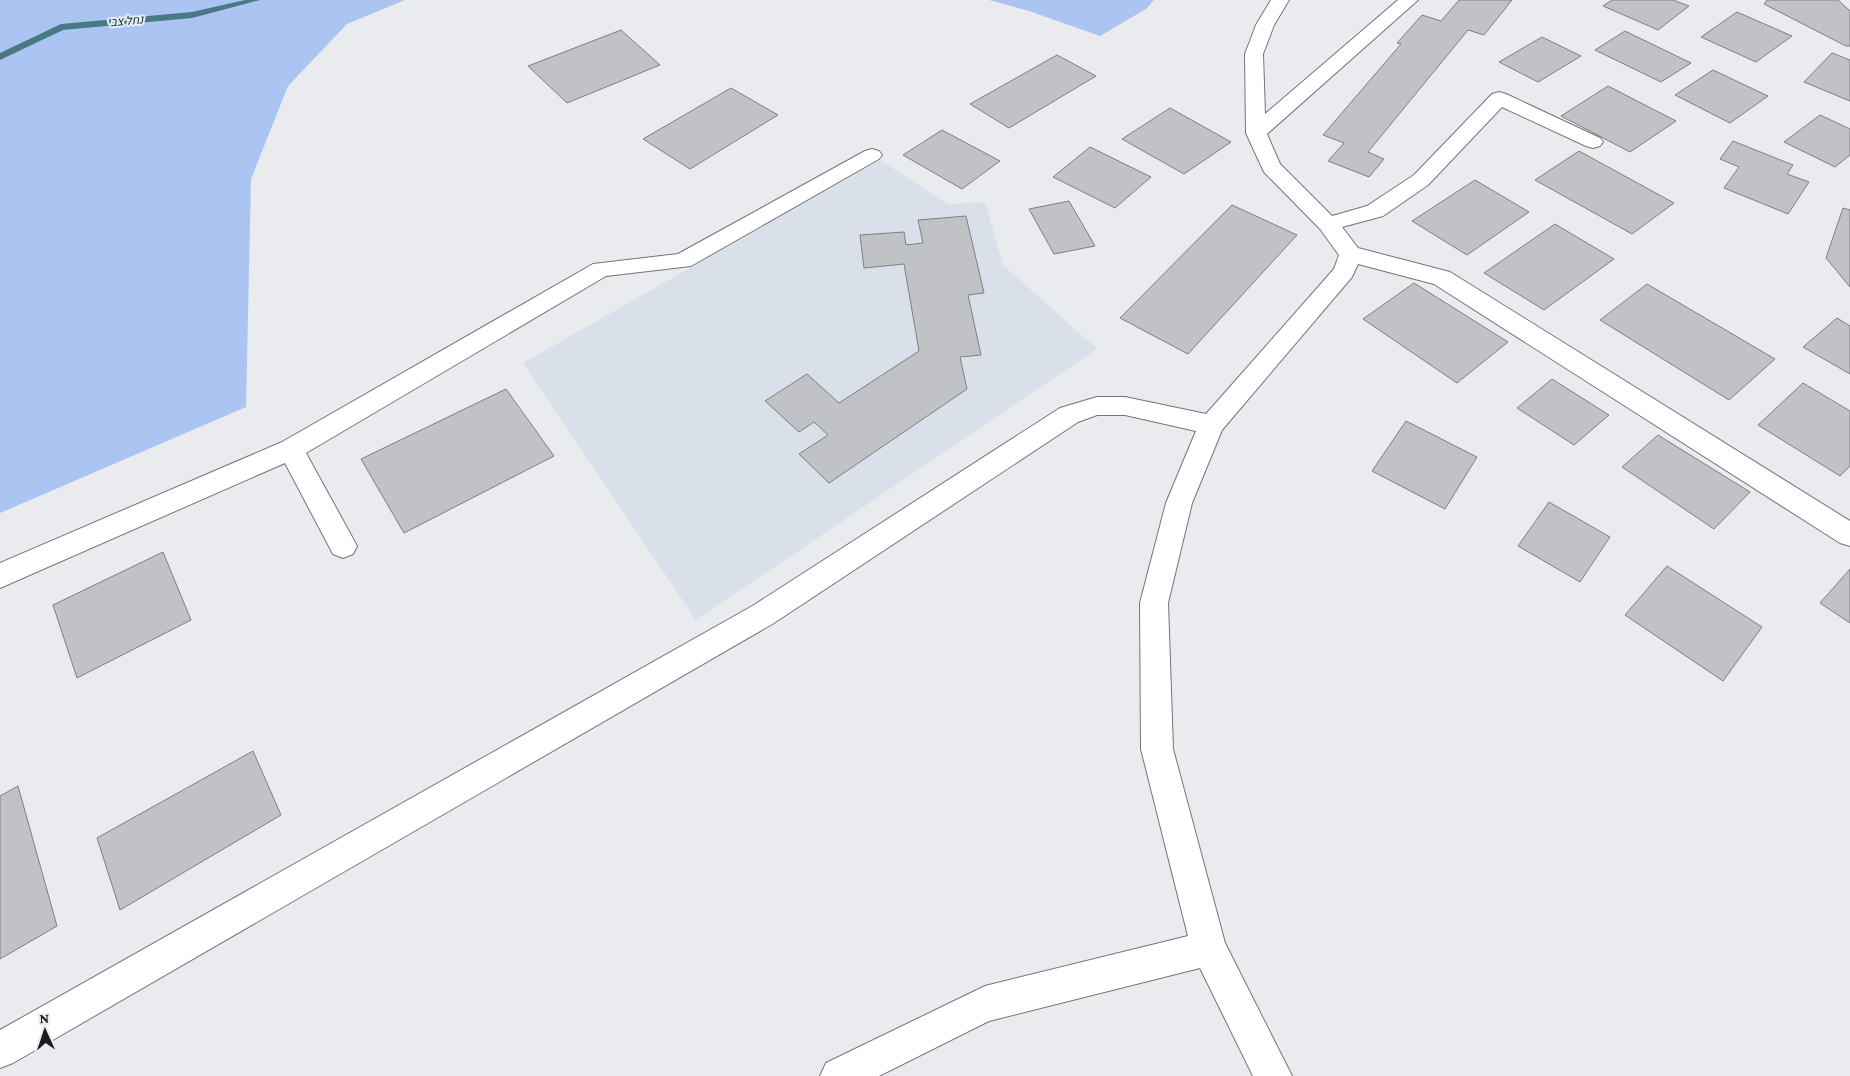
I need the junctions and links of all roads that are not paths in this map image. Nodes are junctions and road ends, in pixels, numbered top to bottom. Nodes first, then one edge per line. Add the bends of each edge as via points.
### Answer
1 (1280, 0) edge
2 (1409, 0) edge
3 (1256, 133) junction
4 (1593, 142) dead end
5 (872, 155) dead end
6 (1328, 224) junction
7 (1350, 254) junction
8 (1211, 425) junction
9 (291, 449) junction
10 (1850, 535) edge
11 (343, 546) dead end
12 (0, 576) edge
13 (1209, 948) junction
14 (0, 1050) edge
15 (838, 1076) edge
16 (1273, 1076) edge

1 - 3 street via 1265,25 1254,54
2 - 3 street
3 - 6 street via 1271,167
4 - 6 street via 1499,98 1421,180 1375,211
5 - 9 street via 682,261 602,269
6 - 7 street
7 - 8 street via 1344,272
7 - 10 street via 1442,278
8 - 13 street via 1178,503 1154,603 1157,750
8 - 14 street via 1125,406 1097,406 1069,415 764,614
9 - 11 street
9 - 12 street
13 - 15 street via 985,1004
13 - 16 street

